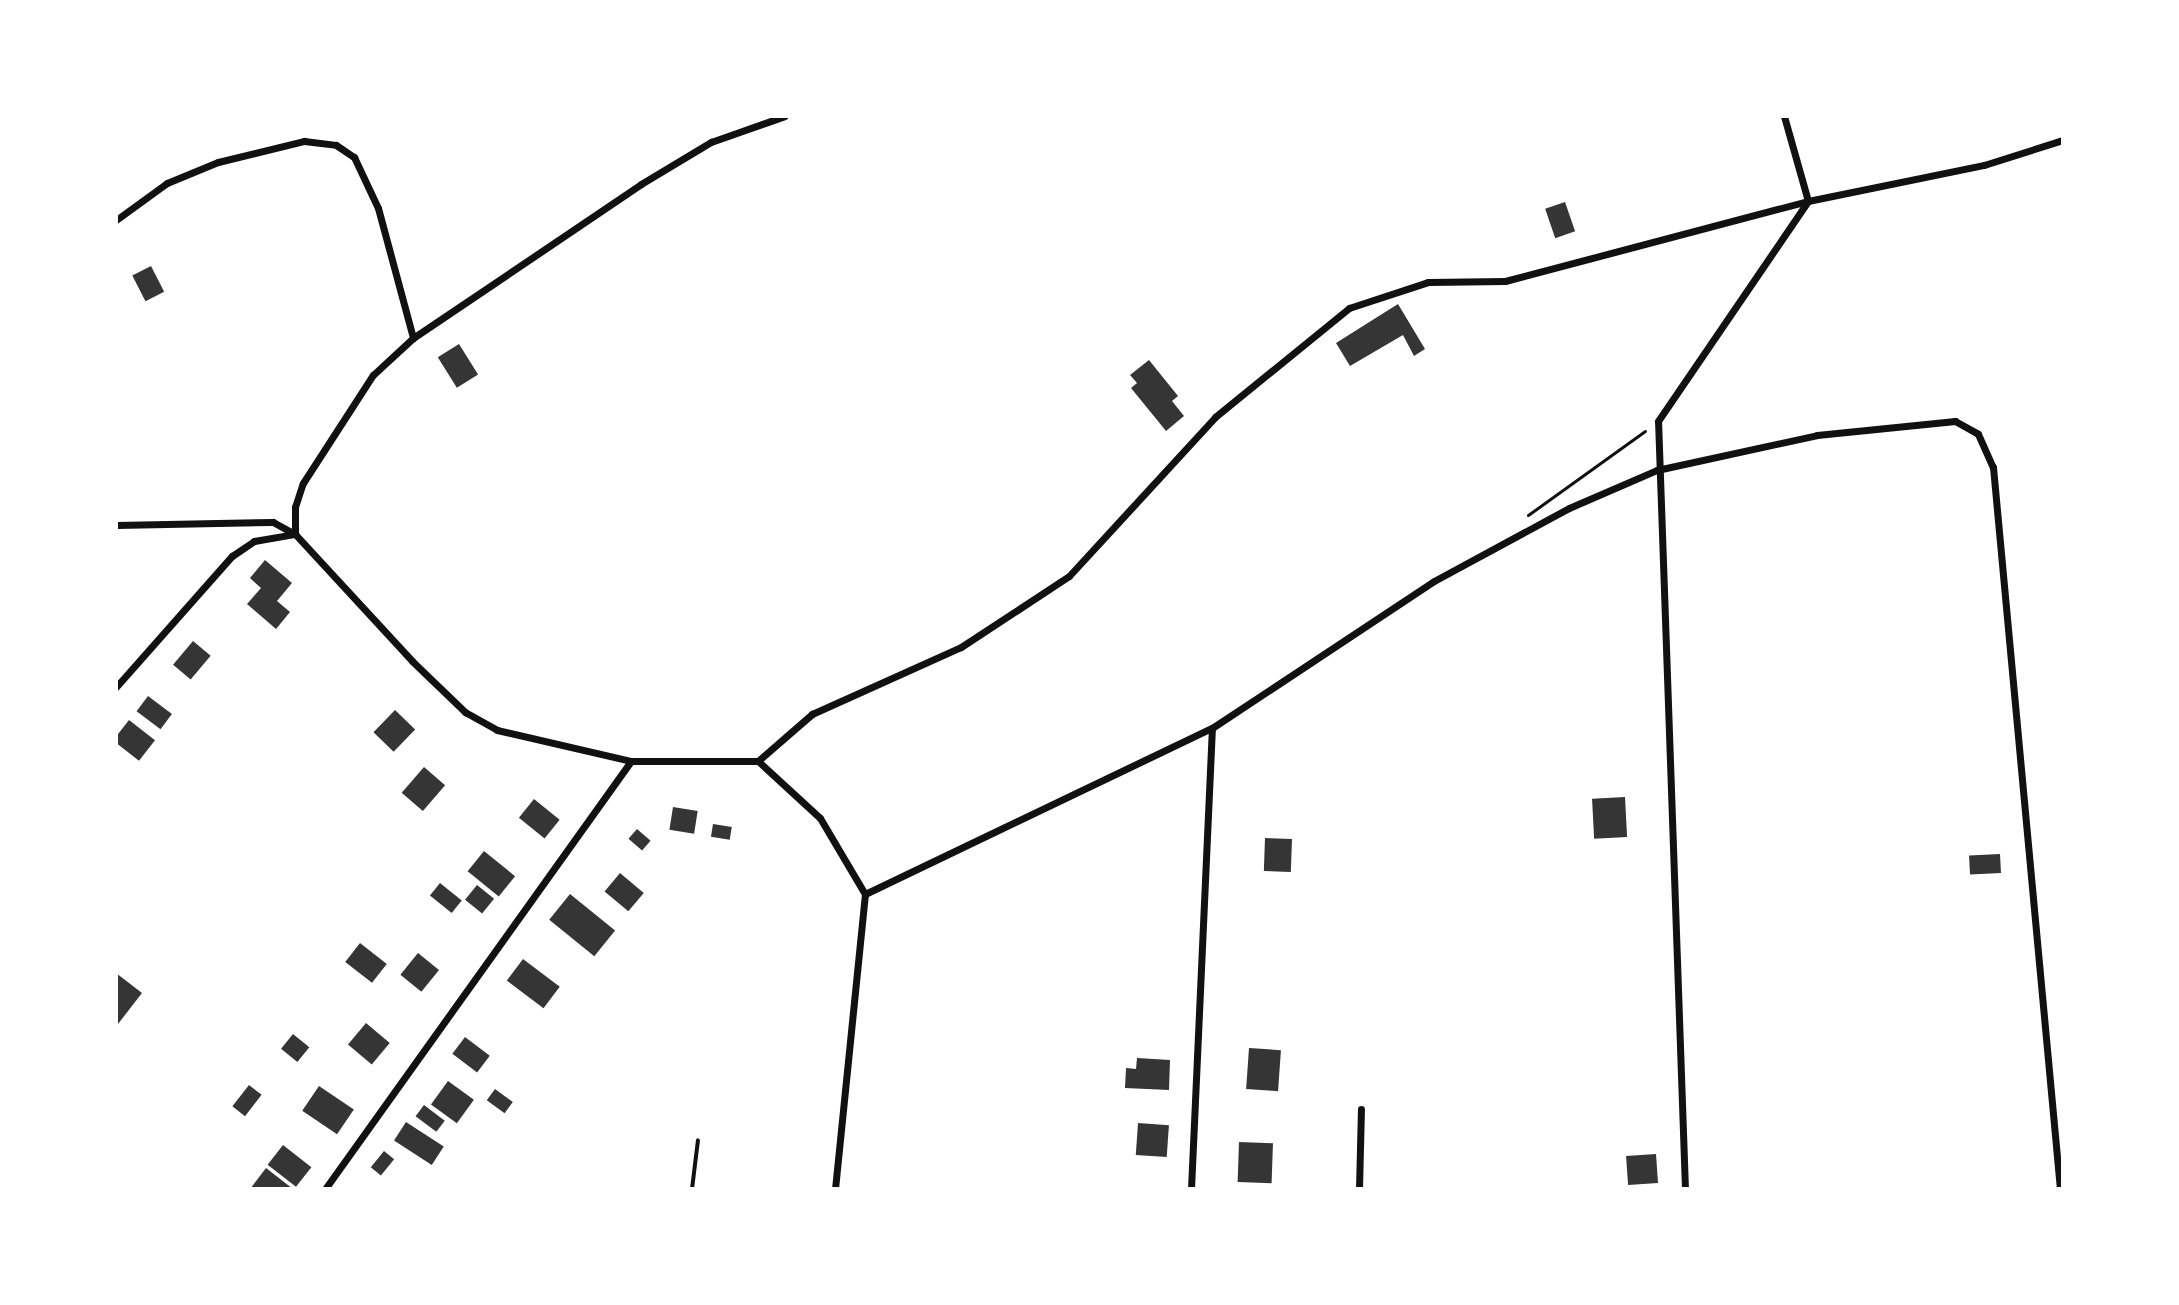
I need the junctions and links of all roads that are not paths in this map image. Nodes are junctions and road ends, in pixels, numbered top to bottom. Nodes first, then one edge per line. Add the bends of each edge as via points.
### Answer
1 (785, 116) edge
2 (1784, 116) edge
3 (2063, 140) edge
4 (1808, 201) junction
5 (116, 220) edge
6 (413, 338) junction
7 (1657, 470) junction
8 (116, 525) edge
9 (295, 534) junction
10 (116, 687) edge
11 (1212, 728) junction
12 (631, 761) junction
13 (758, 761) junction
14 (865, 894) junction
15 (1361, 1109) dead end
16 (698, 1140) dead end
17 (325, 1189) edge
18 (692, 1189) edge
19 (835, 1189) edge
20 (1191, 1189) edge
21 (1359, 1189) edge
22 (1685, 1189) edge
23 (2060, 1189) edge

1 - 6 street via 711,142
2 - 4 street
3 - 4 street via 1984,165
4 - 7 street via 1658,421
4 - 13 street via 1505,281 1428,282 1349,308 1215,417 1069,576 961,647 812,714
5 - 6 street via 167,183 218,162 304,141 336,145 354,157 378,208
6 - 9 street via 373,375 303,483 295,507
7 - 11 street via 1569,508 1434,581
7 - 22 street
7 - 23 street via 1817,435 1955,421 1978,434 1993,467
8 - 9 street via 273,522
9 - 10 street via 254,541 232,556
9 - 12 street via 331,578 465,712 497,730
11 - 14 street
11 - 20 street
12 - 13 street
12 - 17 street
13 - 14 street via 820,818
14 - 19 street
15 - 21 street
16 - 18 lane

